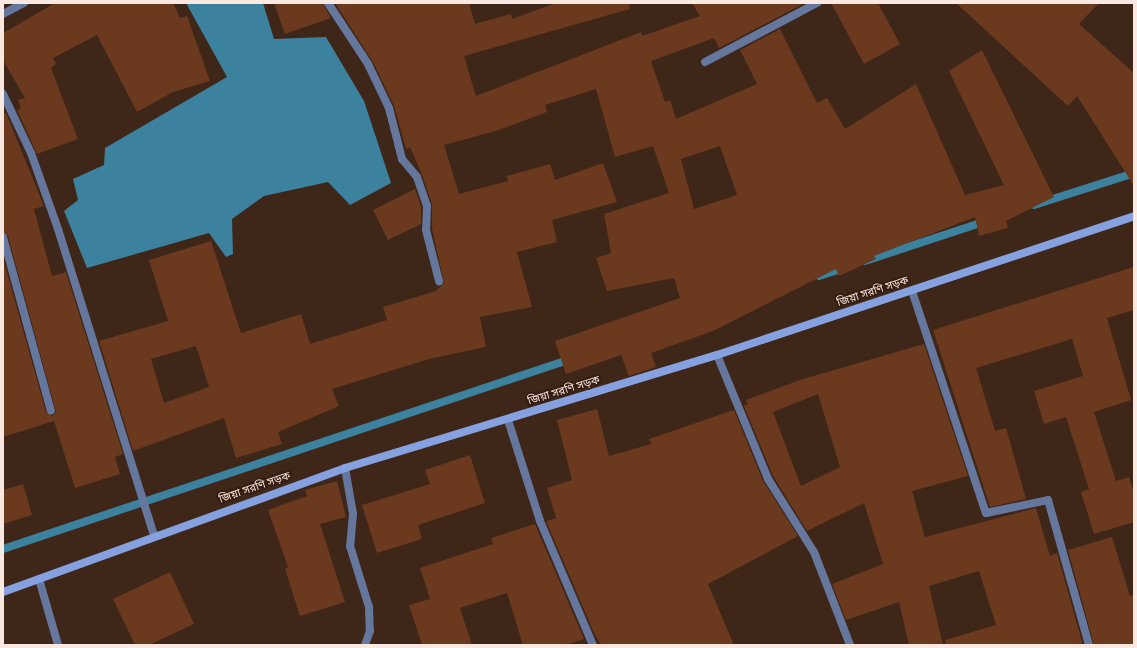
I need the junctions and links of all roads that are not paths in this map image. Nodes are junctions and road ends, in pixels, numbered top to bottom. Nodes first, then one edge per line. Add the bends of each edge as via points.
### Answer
1 (24, 3) edge
2 (328, 3) edge
3 (817, 3) edge
4 (3, 14) edge
5 (706, 62) dead end
6 (3, 94) edge
7 (1134, 216) edge
8 (3, 237) edge
9 (439, 281) dead end
10 (912, 291) junction
11 (716, 355) junction
12 (51, 411) dead end
13 (508, 420) junction
14 (344, 468) junction
15 (154, 535) junction
16 (39, 579) junction
17 (3, 592) edge
18 (58, 645) edge
19 (365, 645) edge
20 (593, 645) edge
21 (850, 645) edge
22 (1088, 645) edge

1 - 4 street
2 - 9 street via 368,64 389,108 402,159 417,177 427,206 426,230
3 - 5 street
6 - 15 street via 31,153 61,237
7 - 10 main road, জিয়া সরণি সড়ক
8 - 12 street
10 - 11 main road, জিয়া সরণি সড়ক
10 - 22 street via 986,513 1048,500
11 - 13 main road, জিয়া সরণি সড়ক
11 - 21 street via 768,479 814,552
13 - 14 main road, জিয়া সরণি সড়ক
13 - 20 street via 540,521
14 - 15 main road, জিয়া সরণি সড়ক
14 - 19 street via 353,514 350,546 369,607 370,631
15 - 16 main road, জিয়া সরণি সড়ক
16 - 17 main road, জিয়া সরণি সড়ক
16 - 18 street

